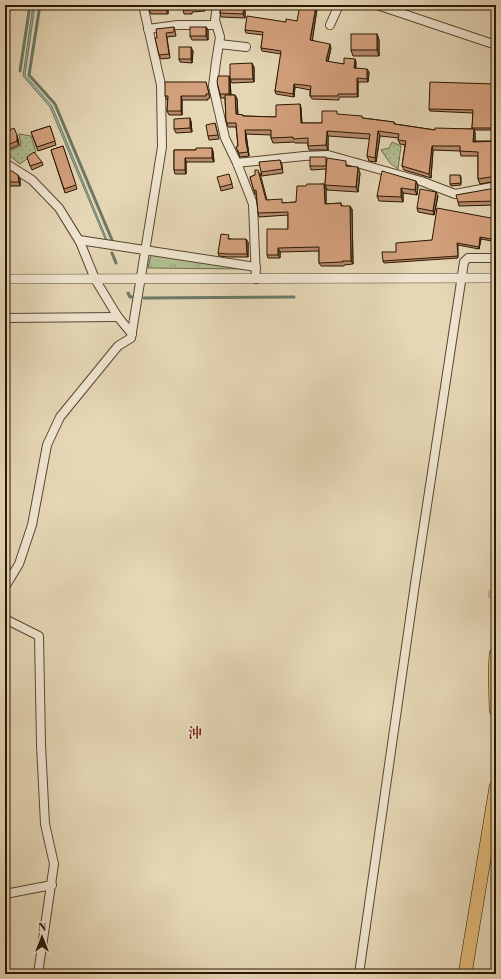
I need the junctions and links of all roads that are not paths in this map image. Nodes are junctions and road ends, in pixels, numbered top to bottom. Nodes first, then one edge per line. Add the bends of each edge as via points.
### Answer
1 (143, 5) edge
2 (217, 5) edge
3 (339, 5) edge
4 (378, 5) edge
5 (216, 25) junction
6 (330, 25) dead end
7 (148, 29) junction
8 (219, 44) junction
9 (496, 45) edge
10 (246, 47) dead end
11 (5, 163) edge
12 (237, 163) junction
13 (496, 188) edge
14 (79, 240) junction
15 (145, 250) junction
16 (496, 258) edge
17 (256, 267) junction
18 (142, 278) junction
19 (462, 278) junction
20 (496, 278) edge
21 (5, 279) edge
22 (95, 279) junction
23 (256, 279) junction
24 (118, 317) junction
25 (5, 318) edge
26 (132, 334) junction
27 (5, 587) edge
28 (5, 619) edge
29 (496, 654) edge
30 (496, 710) edge
31 (496, 787) edge
32 (52, 885) junction
33 (5, 894) edge
34 (38, 974) edge
35 (359, 974) edge
36 (465, 974) edge

1 - 7 street
2 - 5 street
3 - 6 street
4 - 9 street
5 - 7 street via 178,24
5 - 8 street via 220,37
7 - 15 street via 161,85 162,147
8 - 10 street
8 - 12 street via 212,86 225,138
11 - 14 street via 32,180 54,202
12 - 13 street via 328,155 421,181 455,194
12 - 17 street via 253,204
14 - 15 street
14 - 22 street
15 - 17 street
15 - 18 street
16 - 19 street via 468,258 464,262
17 - 23 street
18 - 22 street
18 - 23 street
18 - 26 street
19 - 20 street
19 - 23 street
19 - 35 street
21 - 22 street
22 - 24 street
24 - 25 street
24 - 26 street
26 - 27 street via 131,338 118,346 60,417 47,445 32,525 19,564
28 - 32 street via 40,636 44,820 54,864
29 - 30 highway
31 - 36 highway
32 - 33 street
32 - 34 street

